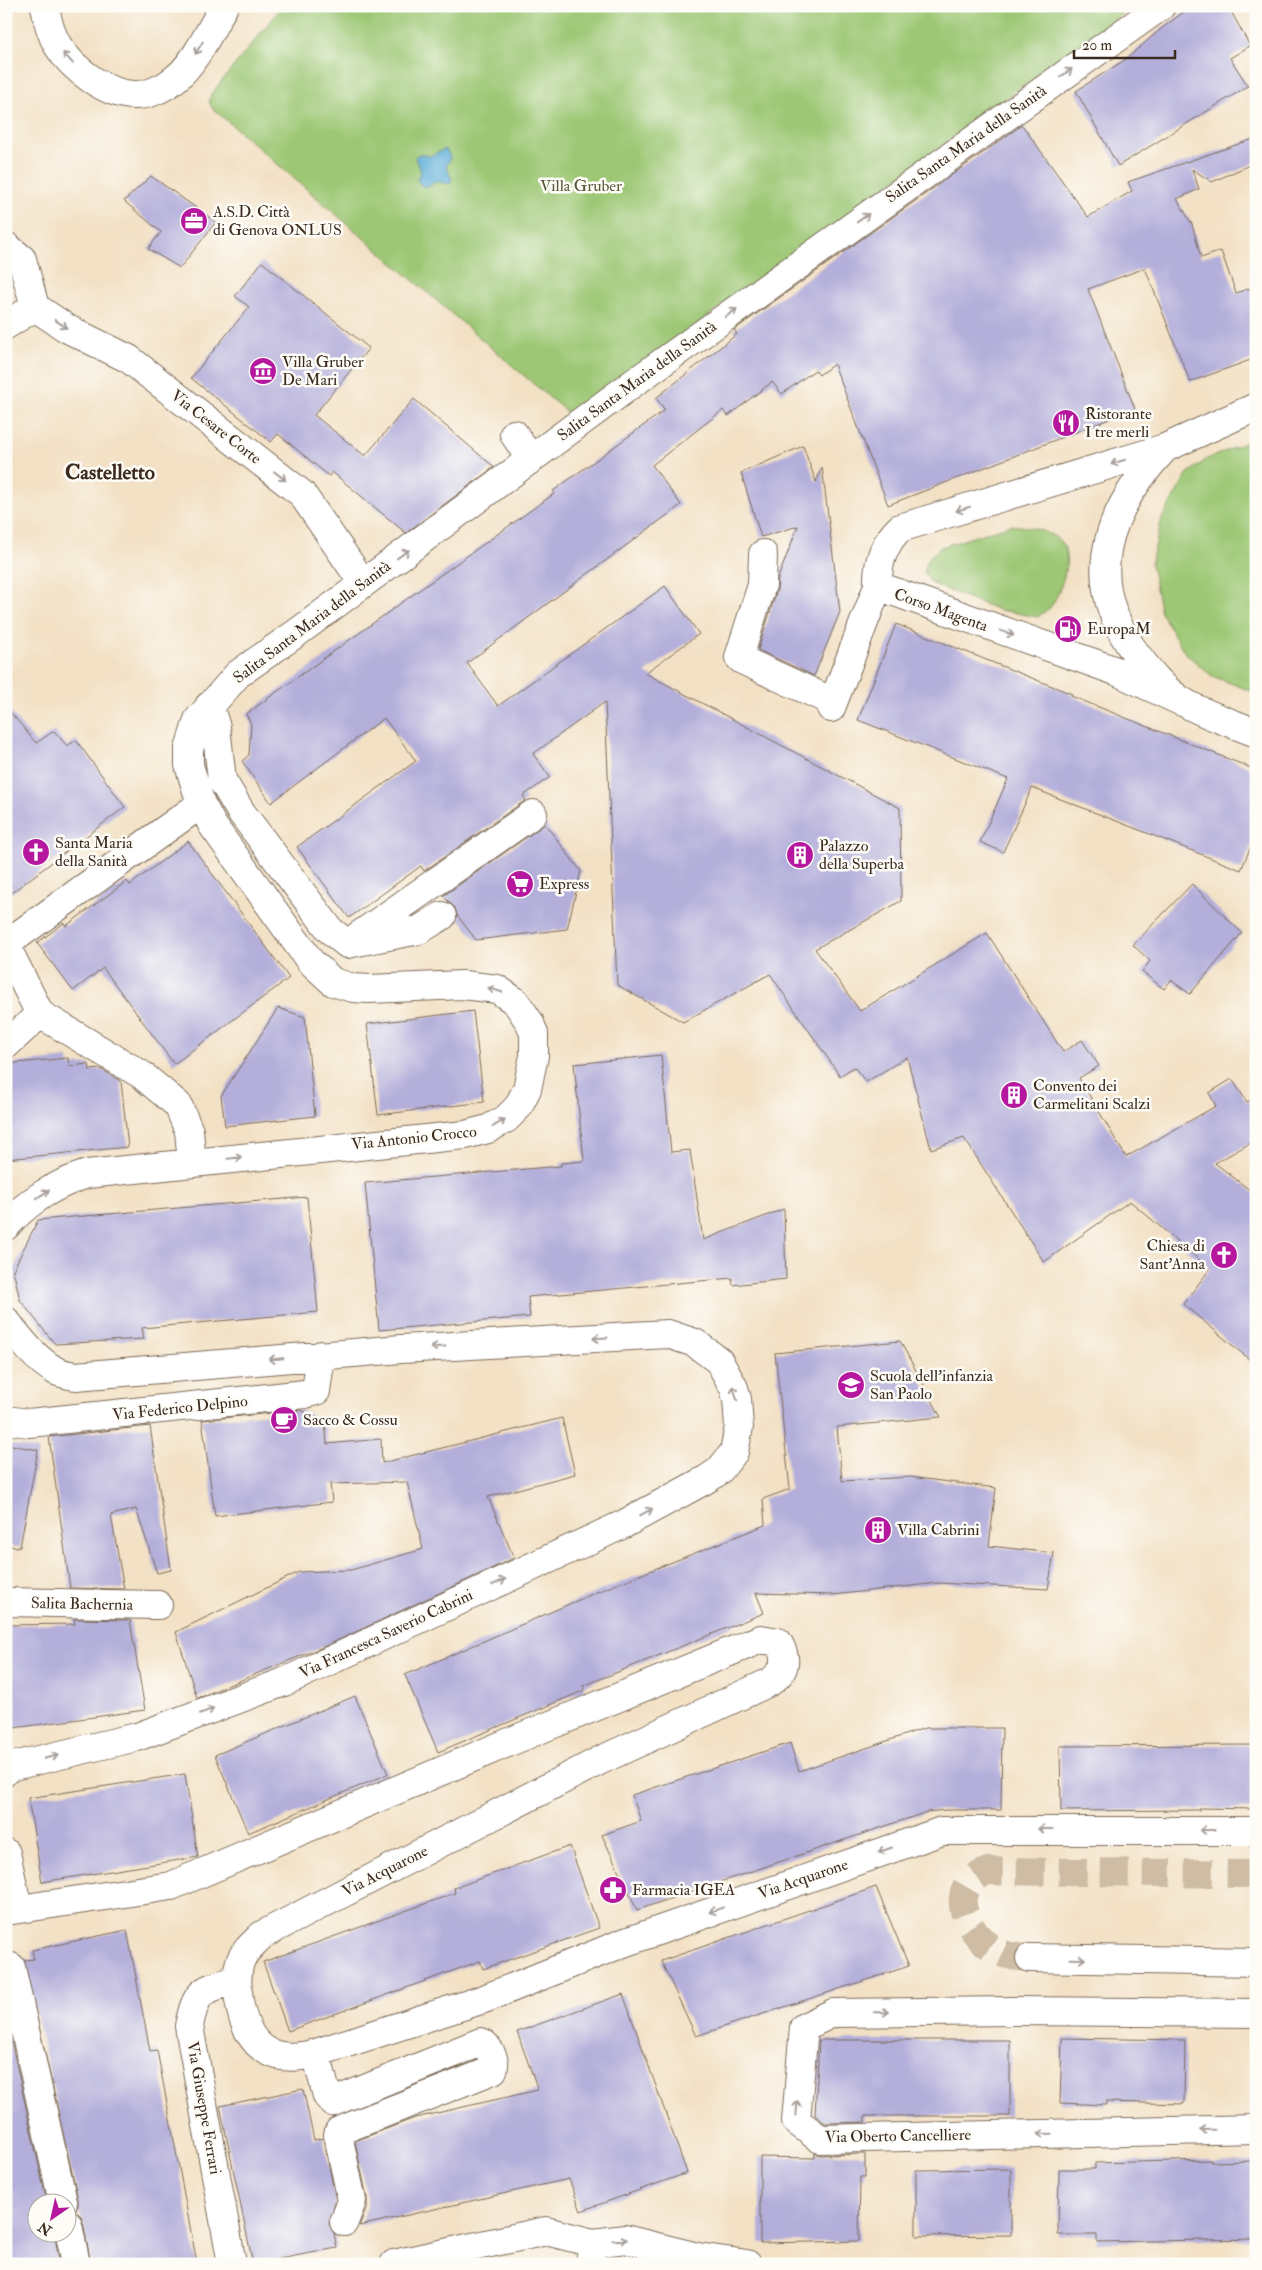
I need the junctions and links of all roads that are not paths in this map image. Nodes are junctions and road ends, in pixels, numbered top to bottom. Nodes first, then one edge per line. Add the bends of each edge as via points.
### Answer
1 (45, 6) edge
2 (224, 6) edge
3 (1161, 6) edge
4 (6, 246) edge
5 (35, 306) junction
6 (6, 325) edge
7 (1256, 407) edge
8 (514, 434) dead end
9 (1165, 448) junction
10 (531, 460) junction
11 (762, 554) dead end
12 (363, 583) junction
13 (878, 586) junction
14 (1182, 702) junction
15 (209, 706) junction
16 (1256, 732) edge
17 (201, 804) junction
18 (533, 814) dead end
19 (442, 916) dead end
20 (347, 944) junction
21 (6, 945) edge
22 (40, 1014) junction
23 (6, 1045) edge
24 (192, 1163) junction
25 (6, 1226) edge
26 (6, 1321) edge
27 (321, 1355) junction
28 (6, 1420) edge
29 (6, 1602) edge
30 (158, 1605) dead end
31 (6, 1771) edge
32 (1256, 1831) edge
33 (6, 1853) edge
34 (12, 1910) edge
35 (1030, 1958) tunnel mouth
36 (1256, 1962) edge
37 (11, 1967) dead end
38 (237, 1980) junction
39 (1256, 2013) edge
40 (316, 2053) junction
41 (1256, 2129) edge
42 (60, 2192) edge
43 (344, 2222) dead end
44 (71, 2242) edge
45 (592, 2253) edge
46 (76, 2264) edge
47 (232, 2264) edge
48 (394, 2264) edge
49 (747, 2264) edge

2 -> 1 street via 191,62 176,79 153,92 132,95 100,84 66,57 57,45
10 -> 3 street, Salita Santa Maria della Sanità via 632,384
4 - 5 street via 22,259
5 - 6 street
5 -> 12 street, Via Cesare Corte via 68,329 129,359 302,494
7 - 9 street, Corso Magenta
8 - 10 street
9 -> 13 street, Corso Magenta via 900,528 887,543 879,561
9 - 14 street, Corso Magenta via 1123,501 1112,526 1105,558 1112,612 1126,640 1157,680
12 -> 10 street, Salita Santa Maria della Sanità
11 - 13 street via 762,585 739,657 832,705
12 - 15 street, Salita Santa Maria della Sanità via 238,674
13 -> 14 street, Corso Magenta via 1116,671
14 - 16 street, Corso Magenta
15 - 17 street, Salita Santa Maria della Sanità via 198,720 189,749 189,765
15 - 20 street via 216,727 222,780 330,930
17 - 21 street
24 -> 17 street, Via Antonio Crocco via 465,1135 488,1129 506,1119 518,1107 527,1089 534,1056 534,1034 530,1023 516,1002 497,989 463,985 369,989 333,982 310,961 213,826
18 - 20 street
19 - 20 street via 419,930
21 - 22 street
22 - 23 street
22 - 24 street via 142,1075 178,1105 188,1131
25 -> 24 street, Via Antonio Crocco via 33,1200 52,1187 77,1177
27 -> 26 street via 76,1376 58,1372 42,1360 20,1340
27 - 28 street, Via Federico Delpino via 316,1391 305,1394 29,1423
31 -> 27 street, Via Francesca Saverio Cabrini via 9,1767 138,1737 284,1682 632,1520 719,1471 734,1452 738,1441 737,1399 727,1373 707,1350 668,1334
29 - 30 street, Salita Bachernia
32 -> 40 street, Via Acquarone via 942,1830 623,1944 484,2000
33 - 34 street
34 - 38 street, Via Acquarone via 171,1886 750,1642 761,1639 778,1642 783,1650 784,1668 770,1682 602,1760 262,1935 240,1961
35 -> 36 street
37 - 42 street
38 - 40 street, Via Acquarone via 240,2008 247,2028 265,2051 288,2058
38 - 47 street, Via Giuseppe Ferrari via 205,1989 197,1998 189,2026
41 -> 39 street, Via Oberto Cancelliere via 820,2139 796,2121 804,2027 833,2013
40 - 43 street via 327,2096 333,2102 481,2042 488,2047 495,2064 493,2070 340,2131 338,2135 352,2201
44 - 46 street
45 - 48 street via 546,2231
45 -> 49 street via 625,2239 698,2257

